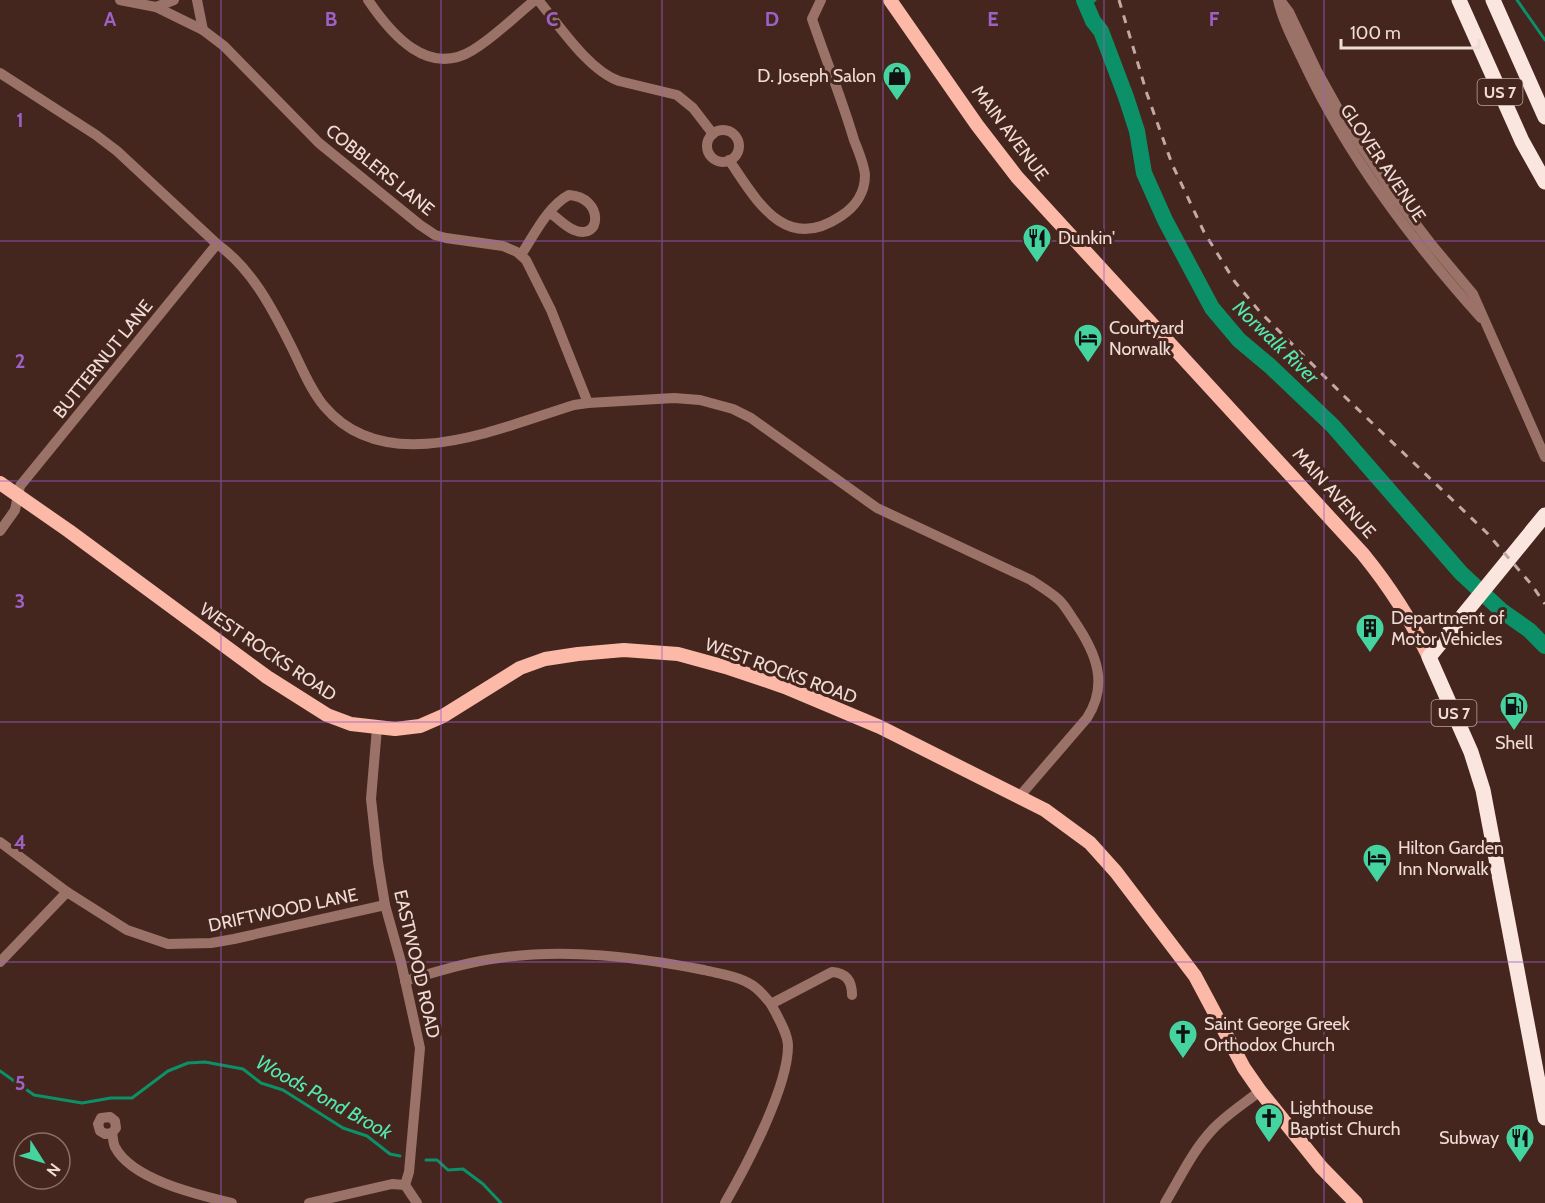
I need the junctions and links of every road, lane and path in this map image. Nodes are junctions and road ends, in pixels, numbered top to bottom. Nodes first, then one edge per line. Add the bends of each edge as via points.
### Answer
1 (120, 0) edge
2 (174, 0) edge
3 (197, 0) edge
4 (368, 0) edge
5 (536, 0) edge
6 (821, 0) edge
7 (890, 0) edge
8 (1279, 0) edge
9 (1459, 0) edge
10 (1493, 0) edge
11 (156, 7) junction
12 (203, 30) junction
13 (0, 73) edge
14 (1545, 117) edge
15 (715, 133) junction
16 (729, 160) junction
17 (1545, 182) edge
18 (550, 213) dead end
19 (217, 243) junction
20 (521, 255) junction
21 (588, 402) junction
22 (1545, 457) edge
23 (0, 483) edge
24 (19, 497) junction
25 (1545, 515) edge
26 (0, 531) edge
27 (1429, 657) junction
28 (377, 728) junction
29 (1019, 797) junction
30 (0, 842) edge
31 (67, 892) junction
32 (386, 905) junction
33 (0, 962) edge
34 (405, 981) junction
35 (852, 995) dead end
36 (771, 1004) junction
37 (1260, 1091) junction
38 (1545, 1118) edge
39 (112, 1133) dead end
40 (405, 1185) junction
41 (232, 1203) edge
42 (309, 1203) edge
43 (417, 1203) edge
44 (724, 1203) edge
45 (1165, 1203) edge
46 (1356, 1203) edge

1 - 11 street, COBBLERS LANE
2 - 11 street
3 - 12 street
4 - 5 street via 392,33 407,45 429,56 447,58 474,50
5 - 15 street via 593,66 610,78 677,95
6 - 16 street via 812,19 865,174 858,200 830,223 810,229 790,228 770,214
7 - 27 main road, MAIN AVENUE via 1017,177 1363,554 1397,599
8 - 22 street, GLOVER AVENUE via 1282,17 1319,94 1369,175 1448,281 1489,327
9 - 17 highway, US 7 via 1522,141
10 - 14 highway, US 7
11 - 12 street, COBBLERS LANE
12 - 20 street, COBBLERS LANE via 224,46 319,143 420,225 446,238 503,246
13 - 19 street via 117,151
15 - 16 street via 707,144 711,155 721,161
15 - 16 street via 726,130 737,139 736,154
18 - 20 street
19 - 21 street via 249,275 276,315 325,407 348,427 372,439 401,445 452,441
19 - 24 street, BUTTERNUT LANE via 20,486
20 - 21 street via 551,310
21 - 29 street via 674,398 733,409 877,508 1031,580 1061,601 1091,648 1098,678 1096,705
23 - 24 main road, WEST ROCKS ROAD
24 - 26 street
24 - 28 main road, WEST ROCKS ROAD via 296,696 335,718
25 - 27 highway
27 - 38 highway, MAIN AVENUE / US 7 via 1484,790
28 - 29 main road, WEST ROCKS ROAD via 408,729 430,722 520,668 546,659 624,650 678,654 785,687 859,718
28 - 32 street, EASTWOOD ROAD via 371,800
29 - 37 main road, WEST ROCKS ROAD via 1076,831 1116,872 1195,976
30 - 31 street, DRIFTWOOD LANE
31 - 32 street, DRIFTWOOD LANE via 127,930 168,944 234,939
31 - 33 street
32 - 34 street, EASTWOOD ROAD
34 - 36 street via 499,958 548,954 604,956 678,965 735,978 752,985
34 - 40 street, EASTWOOD ROAD via 420,1048
35 - 36 street via 848,978 832,972
36 - 44 street via 789,1044 787,1061 769,1115
37 - 45 street via 1209,1132
37 - 46 main road, WEST ROCKS ROAD via 1321,1167
39 - 41 street via 115,1146 134,1167 176,1188
40 - 42 street via 392,1184
40 - 43 street

